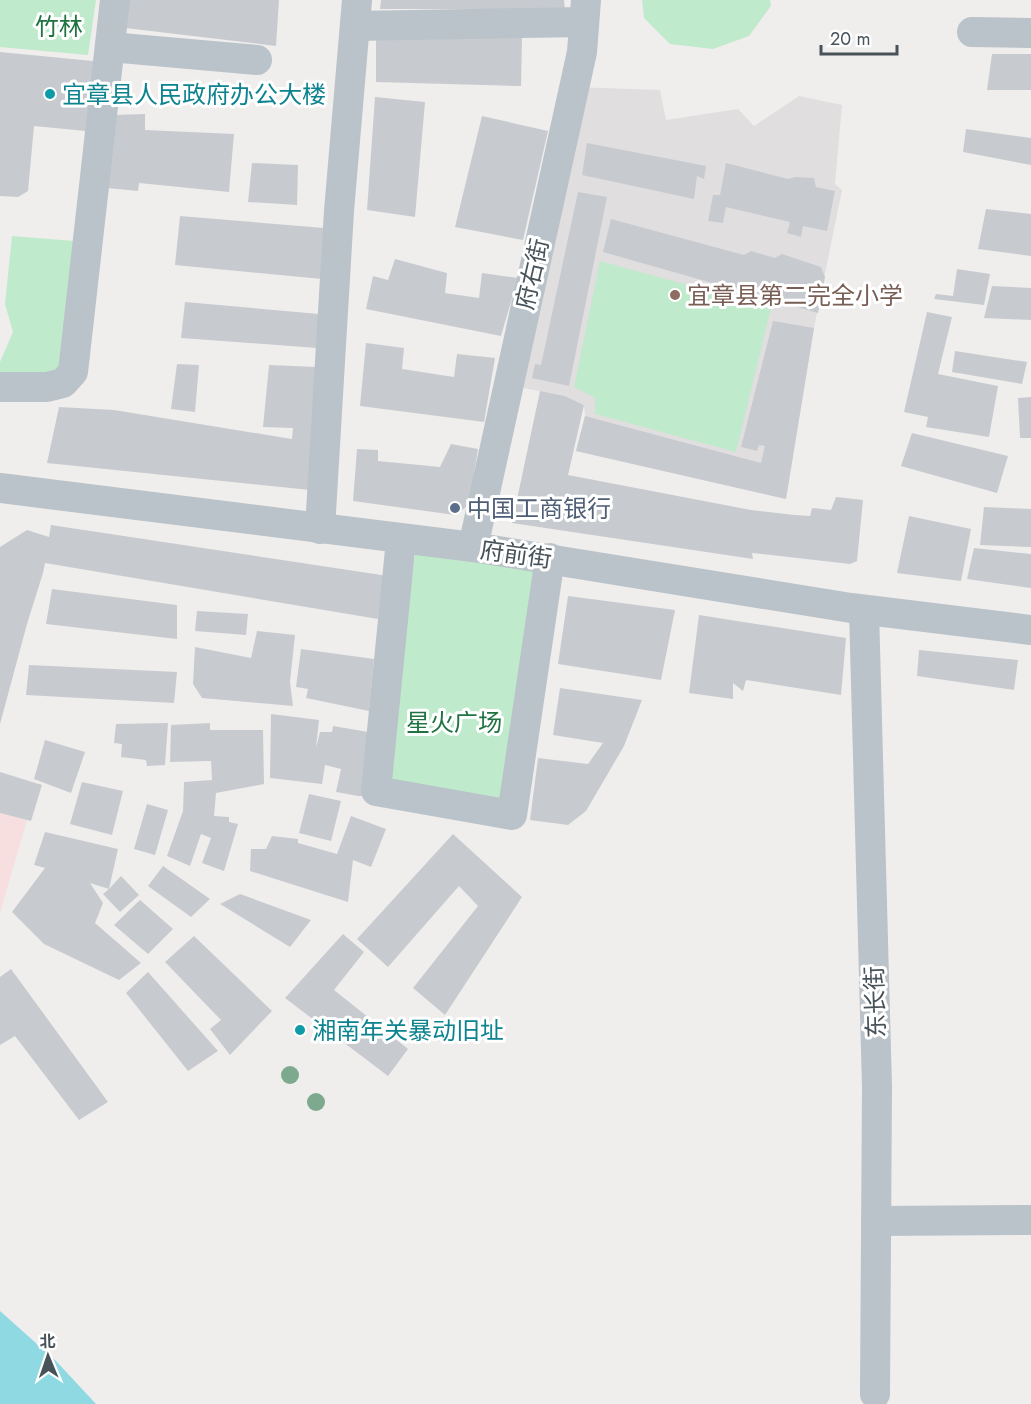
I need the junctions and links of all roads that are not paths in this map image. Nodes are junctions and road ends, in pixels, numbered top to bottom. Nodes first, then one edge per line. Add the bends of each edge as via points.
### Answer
1 (115, 0) edge
2 (585, 11) edge
3 (356, 13) edge
4 (972, 32) dead end
5 (1031, 33) edge
6 (110, 47) junction
7 (258, 60) dead end
8 (0, 387) edge
9 (0, 488) edge
10 (320, 529) junction
11 (401, 540) junction
12 (472, 547) junction
13 (550, 558) junction
14 (864, 610) junction
15 (1031, 630) edge
16 (1031, 1220) edge
17 (876, 1221) junction
18 (875, 1394) dead end

1 - 6 street
2 - 3 street
2 - 12 street, 府右街 via 582,52
3 - 10 street via 339,211
4 - 5 street
6 - 7 street
6 - 8 street via 73,372 63,383 47,387
9 - 10 street, 府前街
10 - 11 street, 府前街
11 - 12 street, 府前街
11 - 13 street via 376,790 512,815
12 - 13 street, 府前街
13 - 14 street, 府前街
14 - 15 street, 府前街
14 - 17 street, 东长街 via 877,1087
16 - 17 street
17 - 18 street, 东长街

